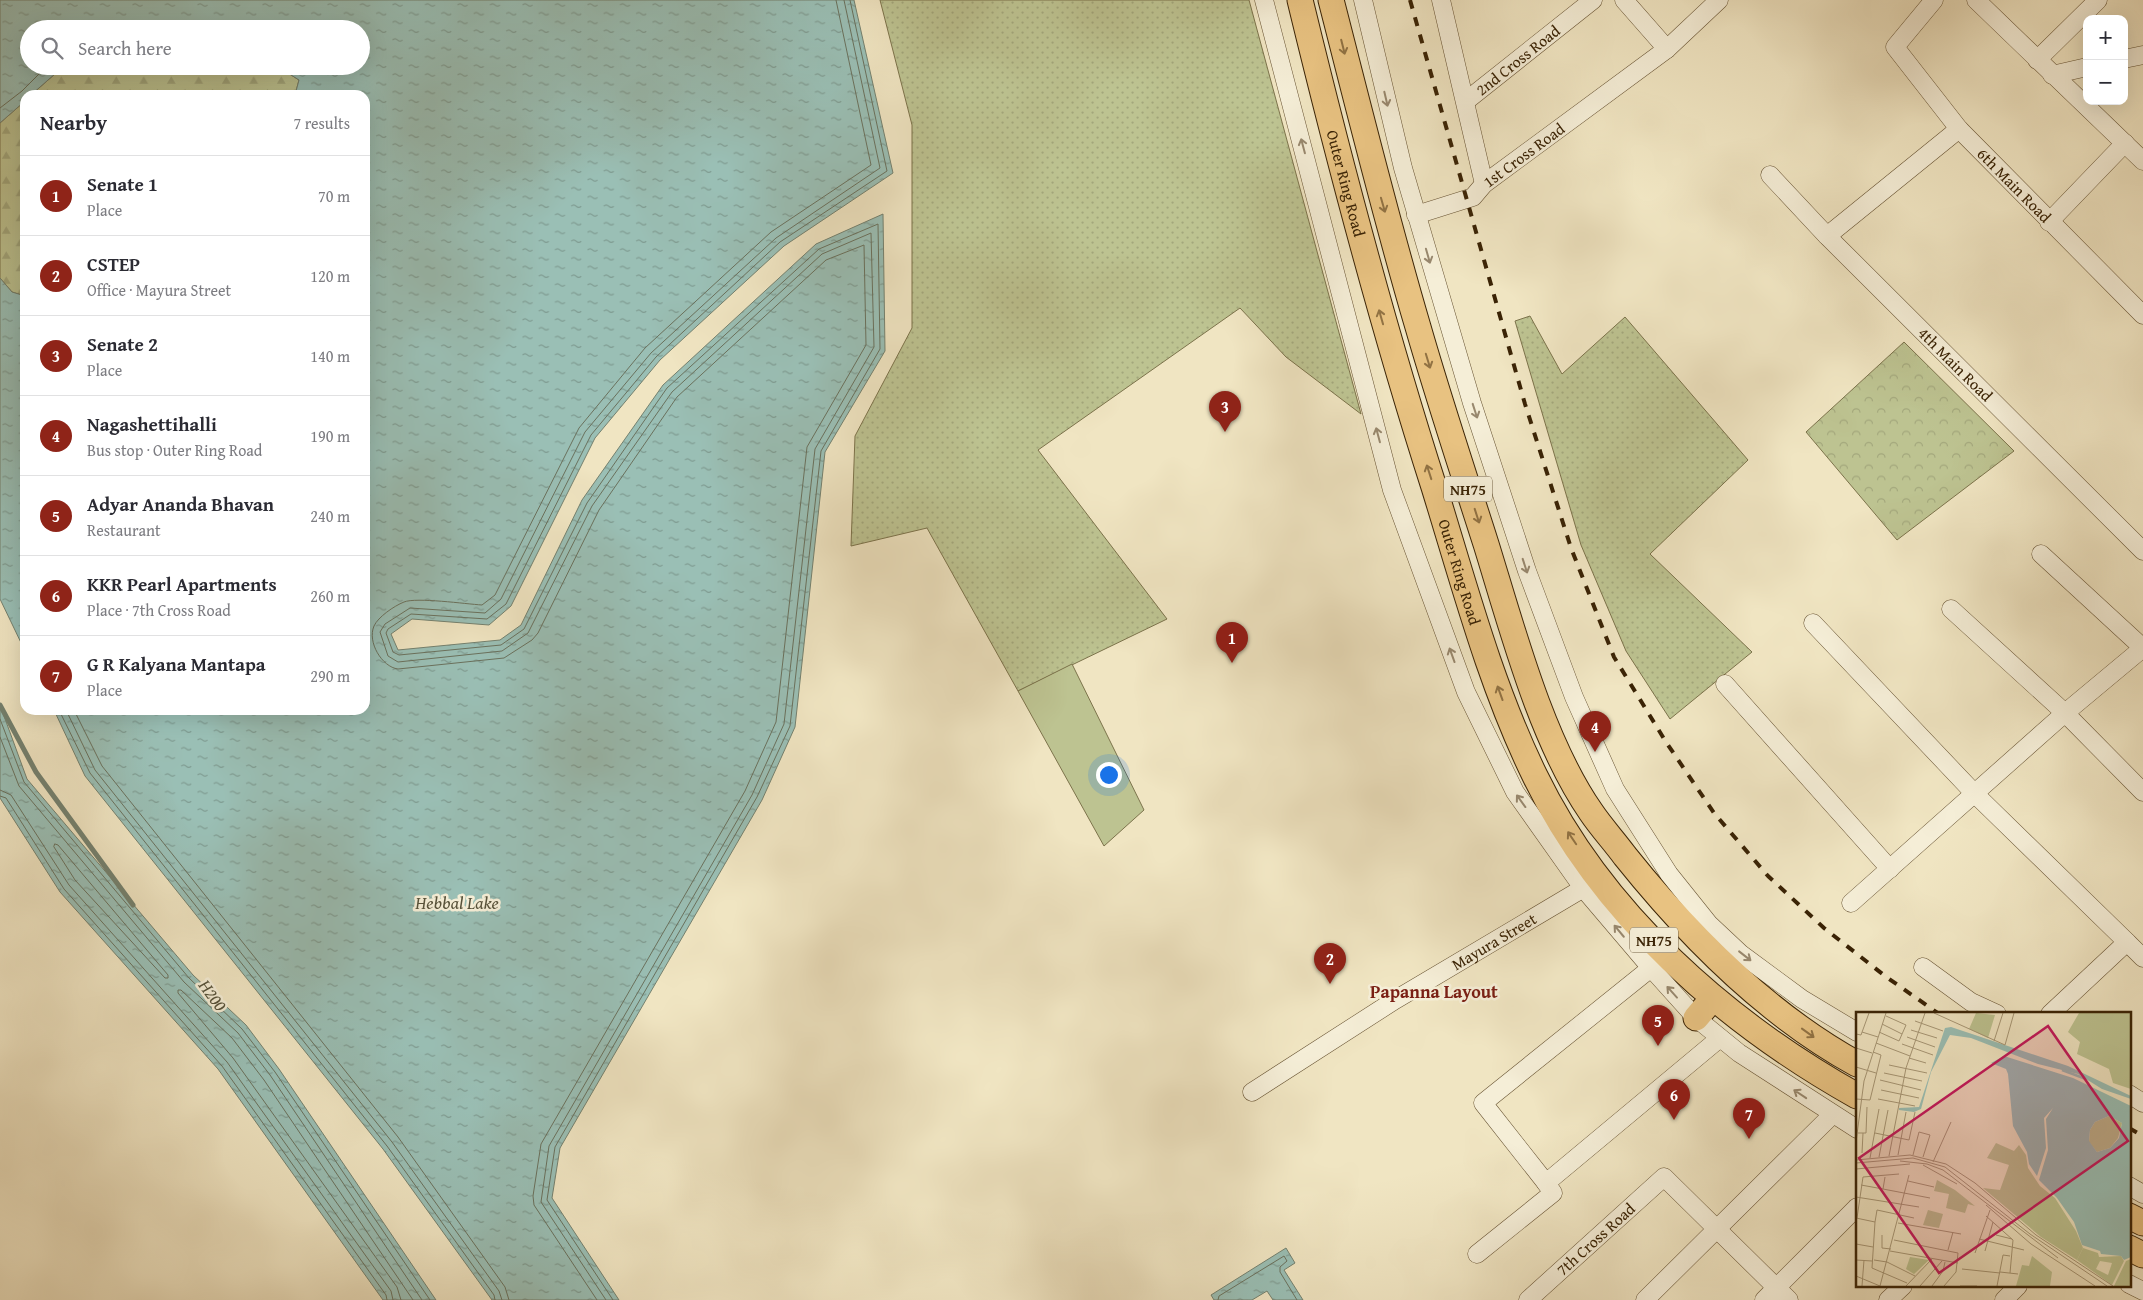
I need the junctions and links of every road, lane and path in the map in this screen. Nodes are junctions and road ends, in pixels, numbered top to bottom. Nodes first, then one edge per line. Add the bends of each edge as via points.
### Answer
1 (1264, 0) edge
2 (1300, 0) edge
3 (1331, 0) edge
4 (1363, 0) edge
5 (1441, 0) edge
6 (1592, 0) edge
7 (1624, 0) edge
8 (1719, 0) edge
9 (1934, 0) edge
10 (1976, 0) edge
11 (2098, 0) edge
12 (1667, 49) junction
13 (2143, 55) edge
14 (2128, 58) edge
15 (2037, 60) junction
16 (2083, 68) edge
17 (2052, 75) junction
18 (1466, 102) junction
19 (1959, 129) junction
20 (2143, 140) edge
21 (2124, 143) junction
22 (2143, 161) edge
23 (1770, 176) dead end
24 (1484, 184) junction
25 (1416, 215) junction
26 (2049, 222) junction
27 (1827, 236) junction
28 (2143, 315) edge
29 (2143, 551) edge
30 (2042, 554) dead end
31 (1951, 609) dead end
32 (1813, 623) dead end
33 (1724, 684) dead end
34 (2065, 713) junction
35 (2143, 792) edge
36 (1976, 794) junction
37 (1890, 869) junction
38 (1592, 883) junction
39 (1852, 903) dead end
40 (1702, 930) junction
41 (2127, 942) junction
42 (2143, 958) edge
43 (1923, 967) dead end
44 (1650, 968) junction
45 (1713, 998) junction
46 (1993, 1012) edge
47 (2052, 1012) edge
48 (1696, 1018) junction
49 (1856, 1031) edge
50 (1720, 1038) junction
51 (1856, 1063) edge
52 (1252, 1092) dead end
53 (1856, 1095) edge
54 (2130, 1095) edge
55 (2143, 1103) edge
56 (1832, 1115) junction
57 (1856, 1128) edge
58 (1546, 1183) junction
59 (2130, 1187) edge
60 (2143, 1194) edge
61 (1856, 1208) edge
62 (2130, 1217) edge
63 (2143, 1224) edge
64 (1716, 1229) junction
65 (2130, 1248) edge
66 (1477, 1254) dead end
67 (2143, 1255) edge
68 (2130, 1284) edge
69 (1901, 1288) edge
70 (2016, 1288) edge
71 (2143, 1291) edge
72 (1777, 1296) edge
73 (1528, 1300) edge
74 (1645, 1300) edge
75 (1888, 1300) edge
76 (2004, 1300) edge

38 -> 1 street via 1515,792 1470,700 1392,490
38 -> 2 highway, Outer Ring Road / NH75 via 1568,832 1536,778 1492,672 1394,362 1345,185
3 -> 40 highway, Outer Ring Road / NH75 via 1417,327 1544,719 1590,812 1659,899
4 -> 25 street
5 - 18 street, 1st Cross Road
6 - 18 street, 2nd Cross Road
7 - 12 street
8 - 12 street, 1st Cross Road
9 - 19 street, 6th Main Road via 1895,47
10 - 15 street
11 - 15 street
12 - 24 street, 1st Cross Road
13 - 14 street
15 - 17 street
16 - 17 street
17 - 21 street
18 - 24 street, 1st Cross Road
19 - 26 street, 6th Main Road
19 - 27 street
20 - 21 street
21 - 22 street
21 - 26 street
23 - 27 street, 4th Main Road
24 - 25 street via 1473,196
25 -> 40 street via 1527,571 1574,697 1616,789
26 - 28 street, 6th Main Road
27 - 29 street, 4th Main Road
30 - 34 street via 2143,648
31 - 34 street
32 - 36 street
33 - 37 street
34 - 35 street
34 - 36 street
36 - 37 street
36 - 41 street
37 - 39 street
44 -> 38 street
38 - 45 highway, Outer Ring Road / NH75 via 1636,921
38 - 52 street, Mayura Street via 1395,1000
40 -> 49 street
40 -> 51 highway, NH75 via 1769,1004
41 - 42 street
41 - 47 street
43 - 46 street via 1971,1002
48 -> 44 street
44 - 58 street via 1483,1103
45 - 48 highway
45 - 53 highway, NH75 via 1770,1042
48 - 50 street
56 -> 50 street
50 - 58 street
54 - 55 street
56 - 57 street
56 - 64 street
58 - 66 street via 1553,1193
59 - 60 street
61 - 72 street
62 - 63 highway
64 - 72 street
64 - 73 street, 7th Cross Road via 1664,1177
64 - 74 street
65 - 67 highway
68 - 71 street
69 - 75 street
70 - 76 street

